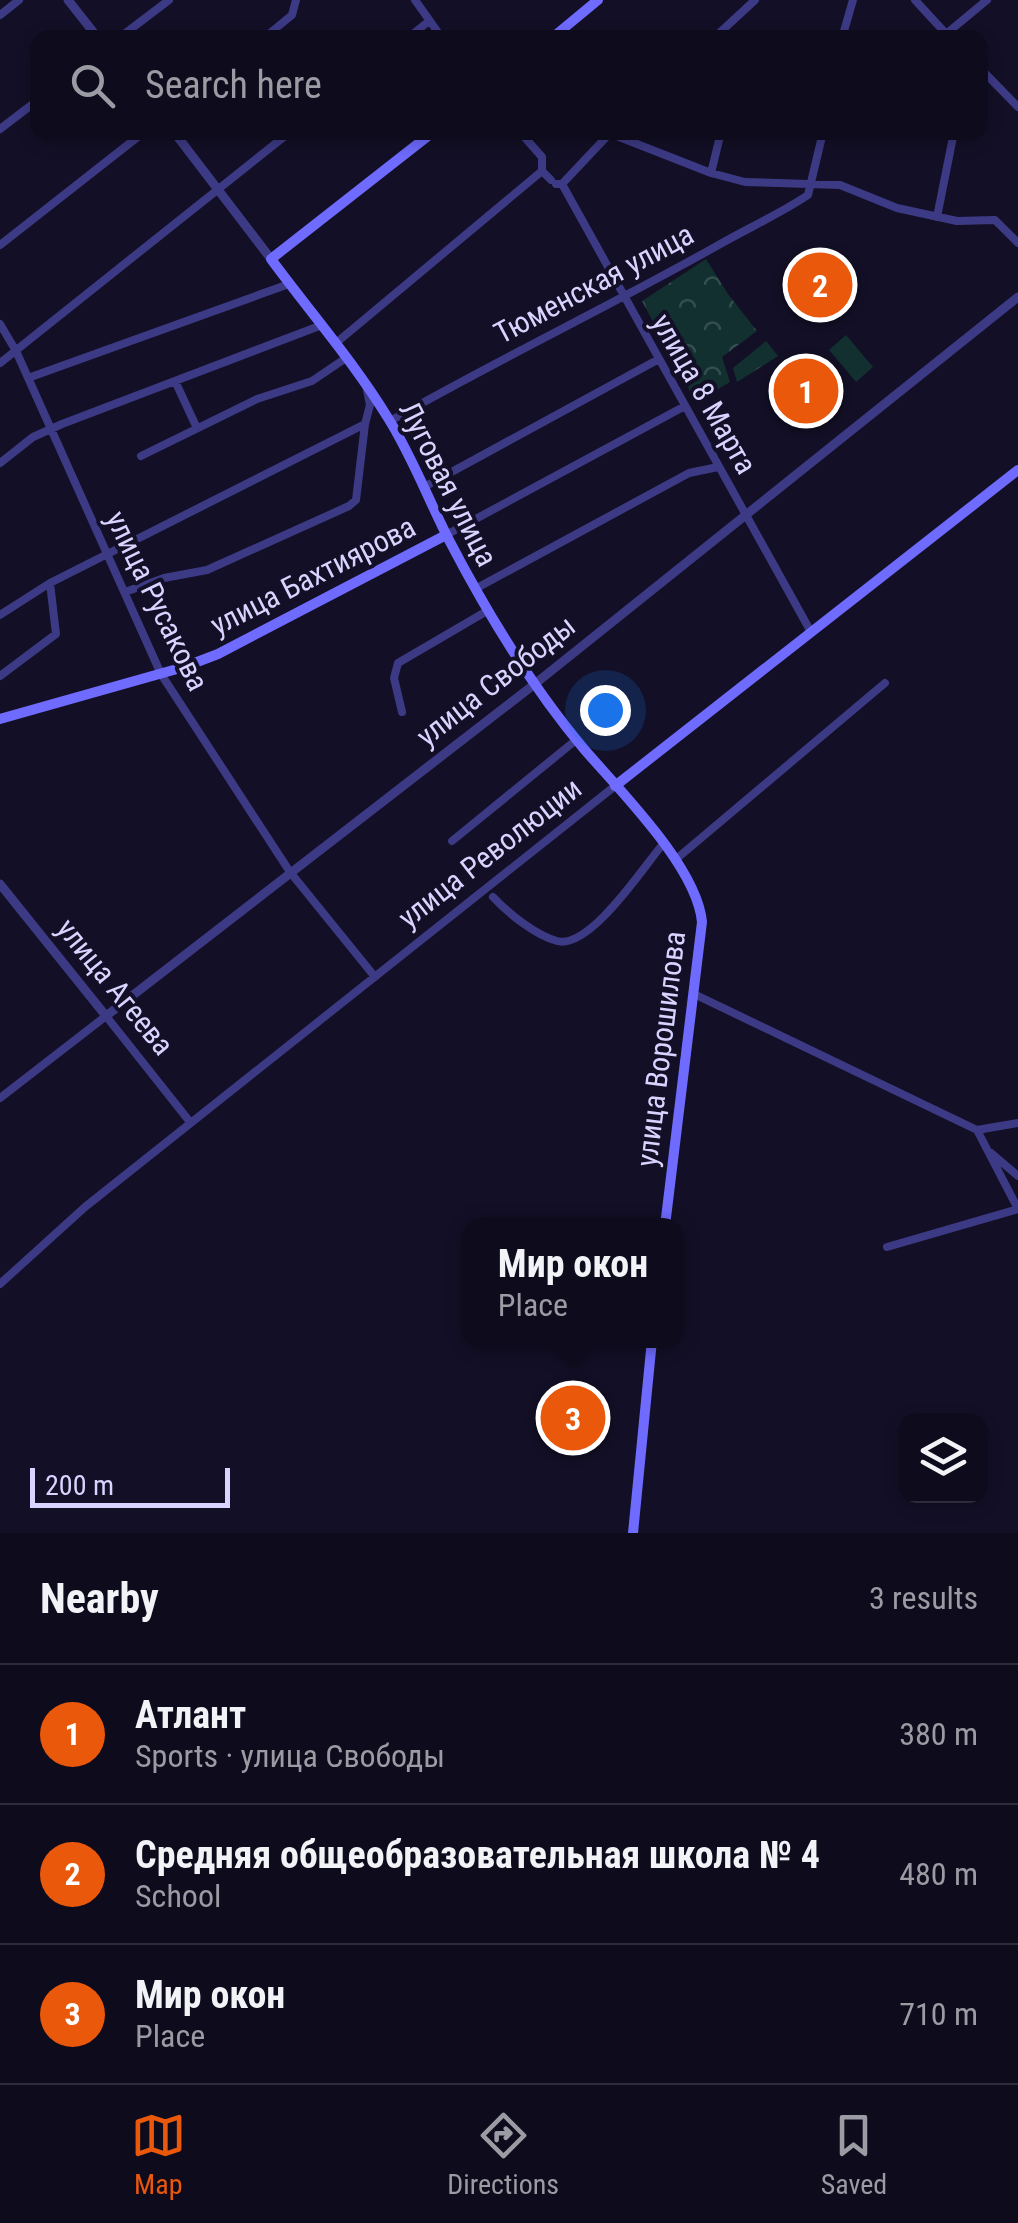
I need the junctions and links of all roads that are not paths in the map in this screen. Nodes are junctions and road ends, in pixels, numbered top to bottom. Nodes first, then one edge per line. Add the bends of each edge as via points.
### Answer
1 (20, 0) edge
2 (68, 0) edge
3 (168, 0) edge
4 (296, 0) edge
5 (415, 0) edge
6 (598, 0) edge
7 (756, 0) edge
8 (987, 0) edge
9 (918, 1) edge
10 (855, 2) edge
11 (0, 15) edge
12 (429, 21) junction
13 (92, 30) edge
14 (129, 30) edge
15 (274, 30) edge
16 (418, 30) edge
17 (436, 30) edge
18 (562, 30) edge
19 (723, 30) edge
20 (845, 30) edge
21 (943, 30) edge
22 (954, 30) edge
23 (988, 76) edge
24 (30, 106) edge
25 (1018, 107) edge
26 (0, 130) edge
27 (134, 140) edge
28 (180, 140) edge
29 (280, 140) edge
30 (422, 140) edge
31 (527, 140) edge
32 (602, 140) edge
33 (627, 140) edge
34 (719, 140) edge
35 (821, 140) edge
36 (952, 140) edge
37 (542, 170) junction
38 (711, 174) junction
39 (556, 182) junction
40 (813, 183) junction
41 (217, 191) junction
42 (937, 217) junction
43 (1018, 242) edge
44 (0, 245) edge
45 (271, 259) junction
46 (289, 284) junction
47 (1018, 297) edge
48 (624, 298) junction
49 (0, 324) edge
50 (322, 325) junction
51 (336, 343) junction
52 (16, 351) junction
53 (346, 358) junction
54 (659, 359) junction
55 (0, 363) edge
56 (28, 378) junction
57 (175, 381) junction
58 (366, 385) junction
59 (685, 406) junction
60 (390, 420) junction
61 (364, 424) junction
62 (196, 426) junction
63 (52, 429) junction
64 (141, 456) dead end
65 (0, 464) edge
66 (718, 468) junction
67 (1018, 470) edge
68 (424, 487) junction
69 (747, 512) junction
70 (446, 535) junction
71 (108, 554) junction
72 (50, 583) junction
73 (475, 589) junction
74 (125, 592) junction
75 (488, 612) junction
76 (0, 614) edge
77 (812, 632) junction
78 (161, 674) junction
79 (0, 676) edge
80 (536, 682) junction
81 (885, 683) dead end
82 (402, 712) dead end
83 (0, 719) edge
84 (576, 740) junction
85 (615, 786) junction
86 (452, 841) dead end
87 (663, 844) junction
88 (675, 860) junction
89 (290, 872) junction
90 (1, 888) edge
91 (492, 898) dead end
92 (375, 977) junction
93 (694, 994) junction
94 (106, 1016) junction
95 (0, 1098) edge
96 (190, 1122) junction
97 (1018, 1123) edge
98 (977, 1130) junction
99 (986, 1148) junction
100 (1018, 1176) edge
101 (1018, 1209) edge
102 (666, 1218) edge
103 (887, 1247) dead end
104 (0, 1284) edge
105 (651, 1348) edge
106 (633, 1533) edge

1 - 11 street
2 - 13 street
3 - 14 street
4 - 15 street via 292,15
5 - 12 street
6 - 18 main road
7 - 19 street
8 - 22 street
9 - 21 street
10 - 20 street
12 - 16 street
12 - 17 street
23 - 25 street
24 - 26 street
27 - 44 street
28 - 41 street, Луговая улица
29 - 41 street
30 - 45 main road
31 - 37 street, улица 8 Марта via 542,157
32 - 39 street
33 - 38 street
34 - 38 street
35 - 40 street
36 - 42 street
37 - 39 street, улица 8 Марта
37 - 51 street
38 - 40 street
39 - 48 street, улица 8 Марта
40 - 42 street via 840,185
40 - 48 street, Тюменская улица via 808,195 774,218
41 - 45 street, Луговая улица
41 - 52 street
42 - 43 street via 996,220
45 - 46 main road, Луговая улица
46 - 50 main road, Луговая улица
46 - 56 street
47 - 69 street, улица Свободы
48 - 54 street, улица 8 Марта
48 - 60 street, Тюменская улица
49 - 52 street, улица Русакова
50 - 51 main road, Луговая улица
50 - 57 street
51 - 53 main road, Луговая улица
52 - 55 street
52 - 56 street, улица Русакова
53 - 58 main road, Луговая улица
53 - 62 street via 312,382
54 - 59 street, улица 8 Марта
54 - 68 street
56 - 63 street, улица Русакова
57 - 62 street
57 - 63 street
58 - 60 main road, Луговая улица
58 - 61 street via 370,405
59 - 66 street, улица 8 Марта
59 - 70 street, улица Бахтиярова
60 - 68 main road, Луговая улица
61 - 71 street
61 - 74 street via 356,500 349,506 207,570
62 - 64 street
63 - 65 street
63 - 71 street, улица Русакова
66 - 69 street, улица 8 Марта
66 - 73 street via 690,474
67 - 77 main road, улица Революции
68 - 70 main road, Луговая улица
69 - 77 street, улица 8 Марта
69 - 80 street, улица Свободы
70 - 73 main road, Луговая улица
70 - 78 main road, улица Бахтиярова via 218,654
71 - 72 street
71 - 74 street, улица Русакова
72 - 76 street
72 - 79 street via 56,634
73 - 75 main road, Луговая улица
74 - 78 street, улица Русакова
75 - 80 main road, Луговая улица
75 - 82 street via 398,663 394,678
77 - 85 main road, улица Революции
78 - 83 main road, улица Бахтиярова
78 - 89 street, улица Русакова
80 - 84 main road, Луговая улица
80 - 89 street, улица Свободы
81 - 88 street
84 - 85 main road, Луговая улица
84 - 86 street
85 - 87 main road, Луговая улица
85 - 92 street, улица Революции
87 - 88 main road, Луговая улица
87 - 91 street via 620,899 571,940 559,942
88 - 93 main road, улица Ворошилова via 701,906
89 - 92 street, улица Русакова
89 - 94 street, улица Свободы
90 - 94 street, улица Агеева
92 - 96 street, улица Революции
93 - 98 street
93 - 102 main road, улица Ворошилова
94 - 95 street, улица Свободы
94 - 96 street, улица Агеева
96 - 104 street, улица Революции
97 - 98 street
98 - 99 street
99 - 100 street
99 - 101 street
101 - 103 street
105 - 106 main road

